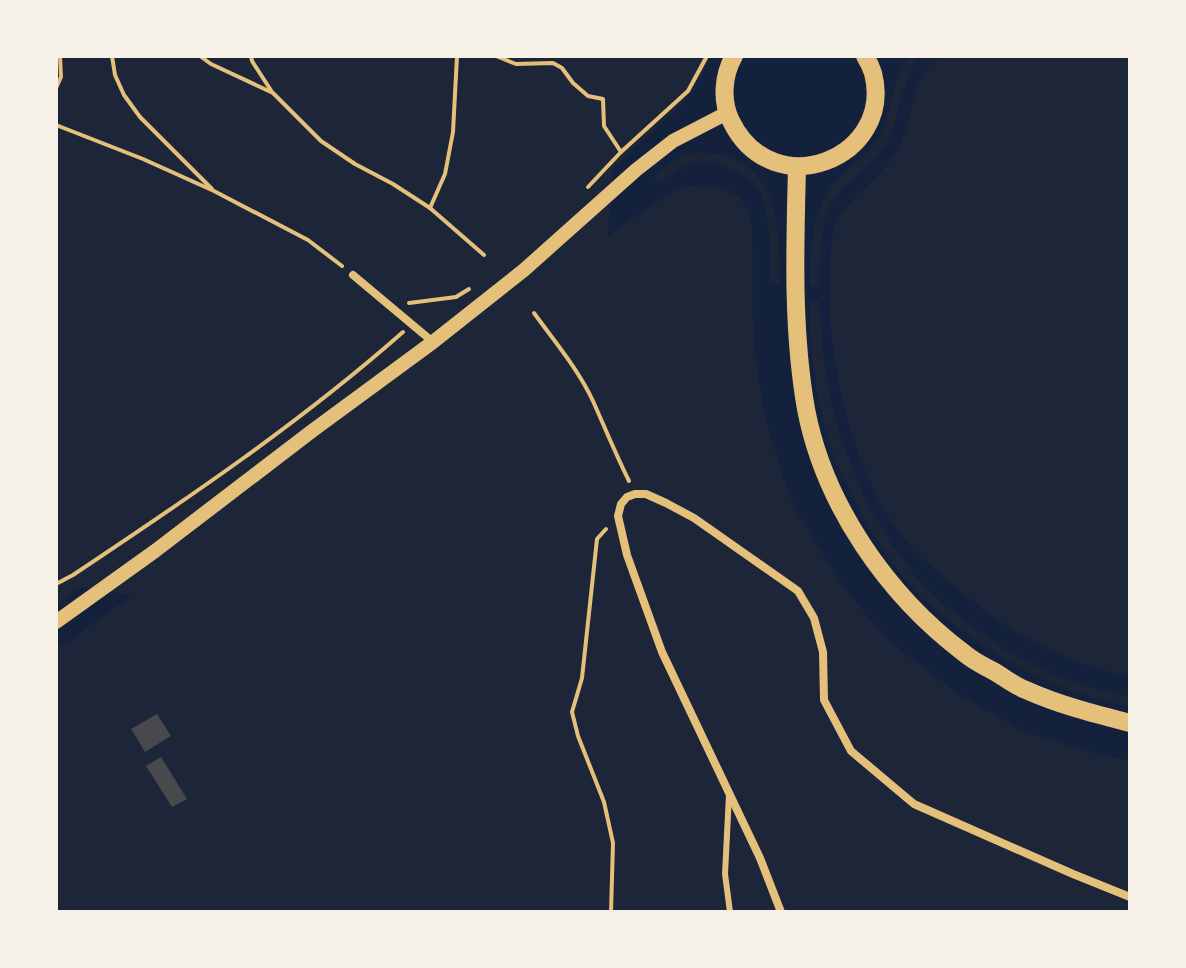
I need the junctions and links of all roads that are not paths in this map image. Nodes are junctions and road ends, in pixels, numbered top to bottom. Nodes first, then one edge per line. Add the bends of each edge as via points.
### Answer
1 (734, 56) edge
2 (865, 56) edge
3 (727, 113) junction
4 (797, 167) junction
5 (353, 275) road end
6 (433, 342) junction
7 (56, 622) edge
8 (1130, 723) edge
9 (729, 792) junction
10 (1130, 897) edge
11 (730, 912) edge
12 (781, 912) edge

1 - 3 main road via 724,89
2 - 4 main road via 875,97 858,139 820,164
3 - 4 main road via 753,152
3 - 6 street via 664,148
4 - 8 main road via 800,369 819,454 847,520 872,560 965,655 1024,690
5 - 6 street
6 - 7 street
9 - 10 street via 662,652 627,555 618,516 621,504 635,494 646,494 694,518 798,591 814,618 823,652 824,700 851,751 914,804
9 - 11 lane via 725,874
9 - 12 street

